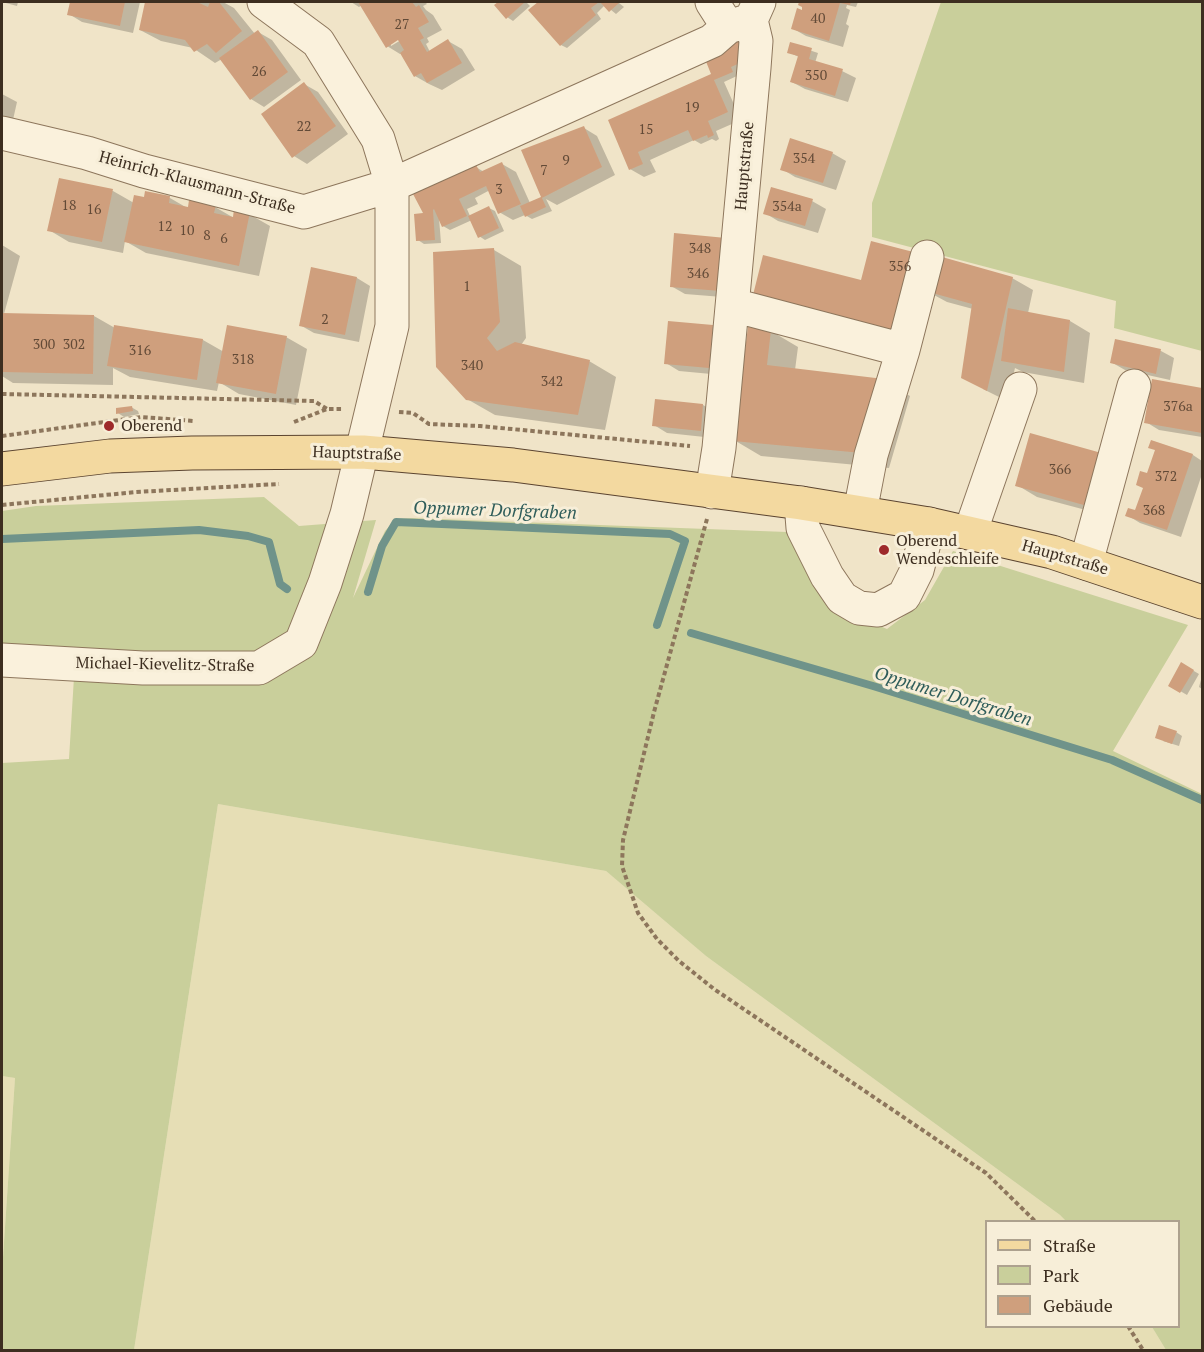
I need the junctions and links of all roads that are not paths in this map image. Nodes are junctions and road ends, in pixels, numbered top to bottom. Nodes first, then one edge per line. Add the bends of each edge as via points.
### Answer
1 (264, 2) edge
2 (737, 12) edge
3 (2, 133) edge
4 (392, 185) junction
5 (927, 257) dead end
6 (733, 305) junction
7 (903, 350) junction
8 (1134, 387) dead end
9 (1020, 389) dead end
10 (363, 452) junction
11 (2, 469) edge
12 (712, 492) junction
13 (801, 503) junction
14 (860, 512) junction
15 (929, 524) junction
16 (970, 533) junction
17 (1086, 563) junction
18 (1203, 602) edge
19 (2, 660) edge

1 - 4 street via 318,42 378,139
2 - 4 street, Heinrich-Klausmann-Straße via 712,41
2 - 6 street, Hauptstraße via 756,40
3 - 4 street, Heinrich-Klausmann-Straße via 304,212
4 - 10 street via 392,326
5 - 7 street
6 - 7 street
6 - 12 street, Hauptstraße
7 - 14 street via 871,455
8 - 17 street
9 - 16 street
10 - 11 main road, Hauptstraße via 110,456
10 - 12 main road, Hauptstraße via 513,465
10 - 19 street, Michael-Kievelitz-Straße via 325,583 301,643 259,668 143,668
12 - 13 main road, Hauptstraße
13 - 14 main road, Hauptstraße
13 - 15 street via 803,528 827,576 842,598 860,608 878,610 904,596 917,570
14 - 15 main road, Hauptstraße
15 - 16 main road, Hauptstraße
16 - 17 main road, Hauptstraße
17 - 18 main road, Hauptstraße

